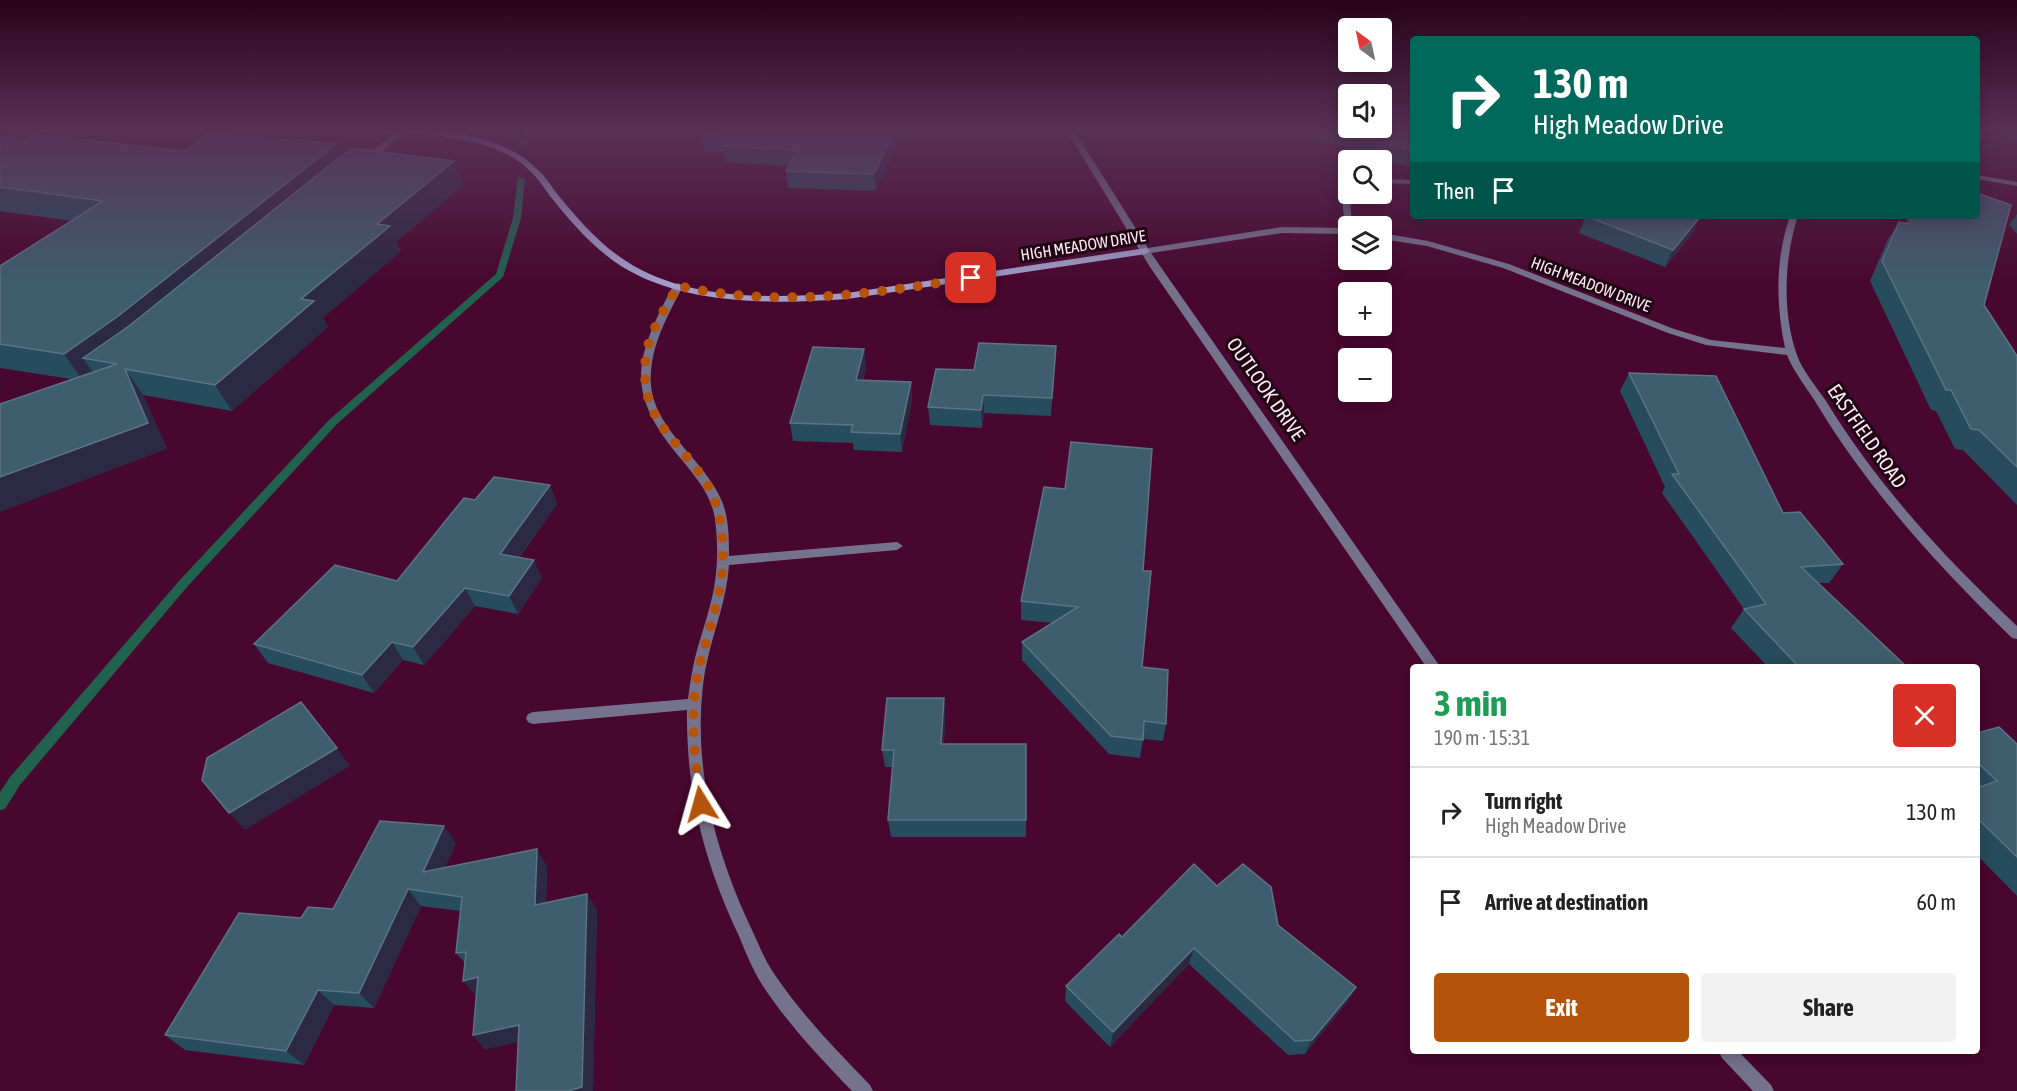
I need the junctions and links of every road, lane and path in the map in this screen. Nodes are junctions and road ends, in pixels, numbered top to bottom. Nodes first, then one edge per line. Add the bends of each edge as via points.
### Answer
1 (543, 181) edge
2 (1102, 181) edge
3 (1392, 181) edge
4 (1999, 181) edge
5 (1410, 182) edge
6 (2017, 184) edge
7 (1793, 219) edge
8 (1338, 229) edge
9 (1392, 238) edge
10 (1146, 251) junction
11 (678, 286) junction
12 (1791, 352) junction
13 (897, 546) dead end
14 (723, 561) junction
15 (2017, 634) edge
16 (1432, 664) edge
17 (696, 704) junction
18 (533, 718) dead end
19 (1730, 1054) edge
20 (864, 1091) edge
21 (1765, 1091) edge

1 - 11 street, HIGH MEADOW DRIVE via 578,225 604,249 635,270
2 - 10 street, OUTLOOK DRIVE
3 - 5 street
4 - 6 street
7 - 12 street, EASTFIELD ROAD via 1784,258
8 - 10 street, HIGH MEADOW DRIVE via 1282,230
9 - 12 street, HIGH MEADOW DRIVE via 1506,266 1710,343
10 - 11 street, HIGH MEADOW DRIVE via 848,296 722,296
10 - 16 street, OUTLOOK DRIVE
11 - 14 street via 646,355 648,402 664,433 702,476 718,508
12 - 15 street, EASTFIELD ROAD via 1836,428 1875,482 1929,546
13 - 14 street
14 - 17 street via 720,594 698,674
17 - 18 street
17 - 20 street via 693,745 704,824 731,906 769,980 827,1053
19 - 21 street

